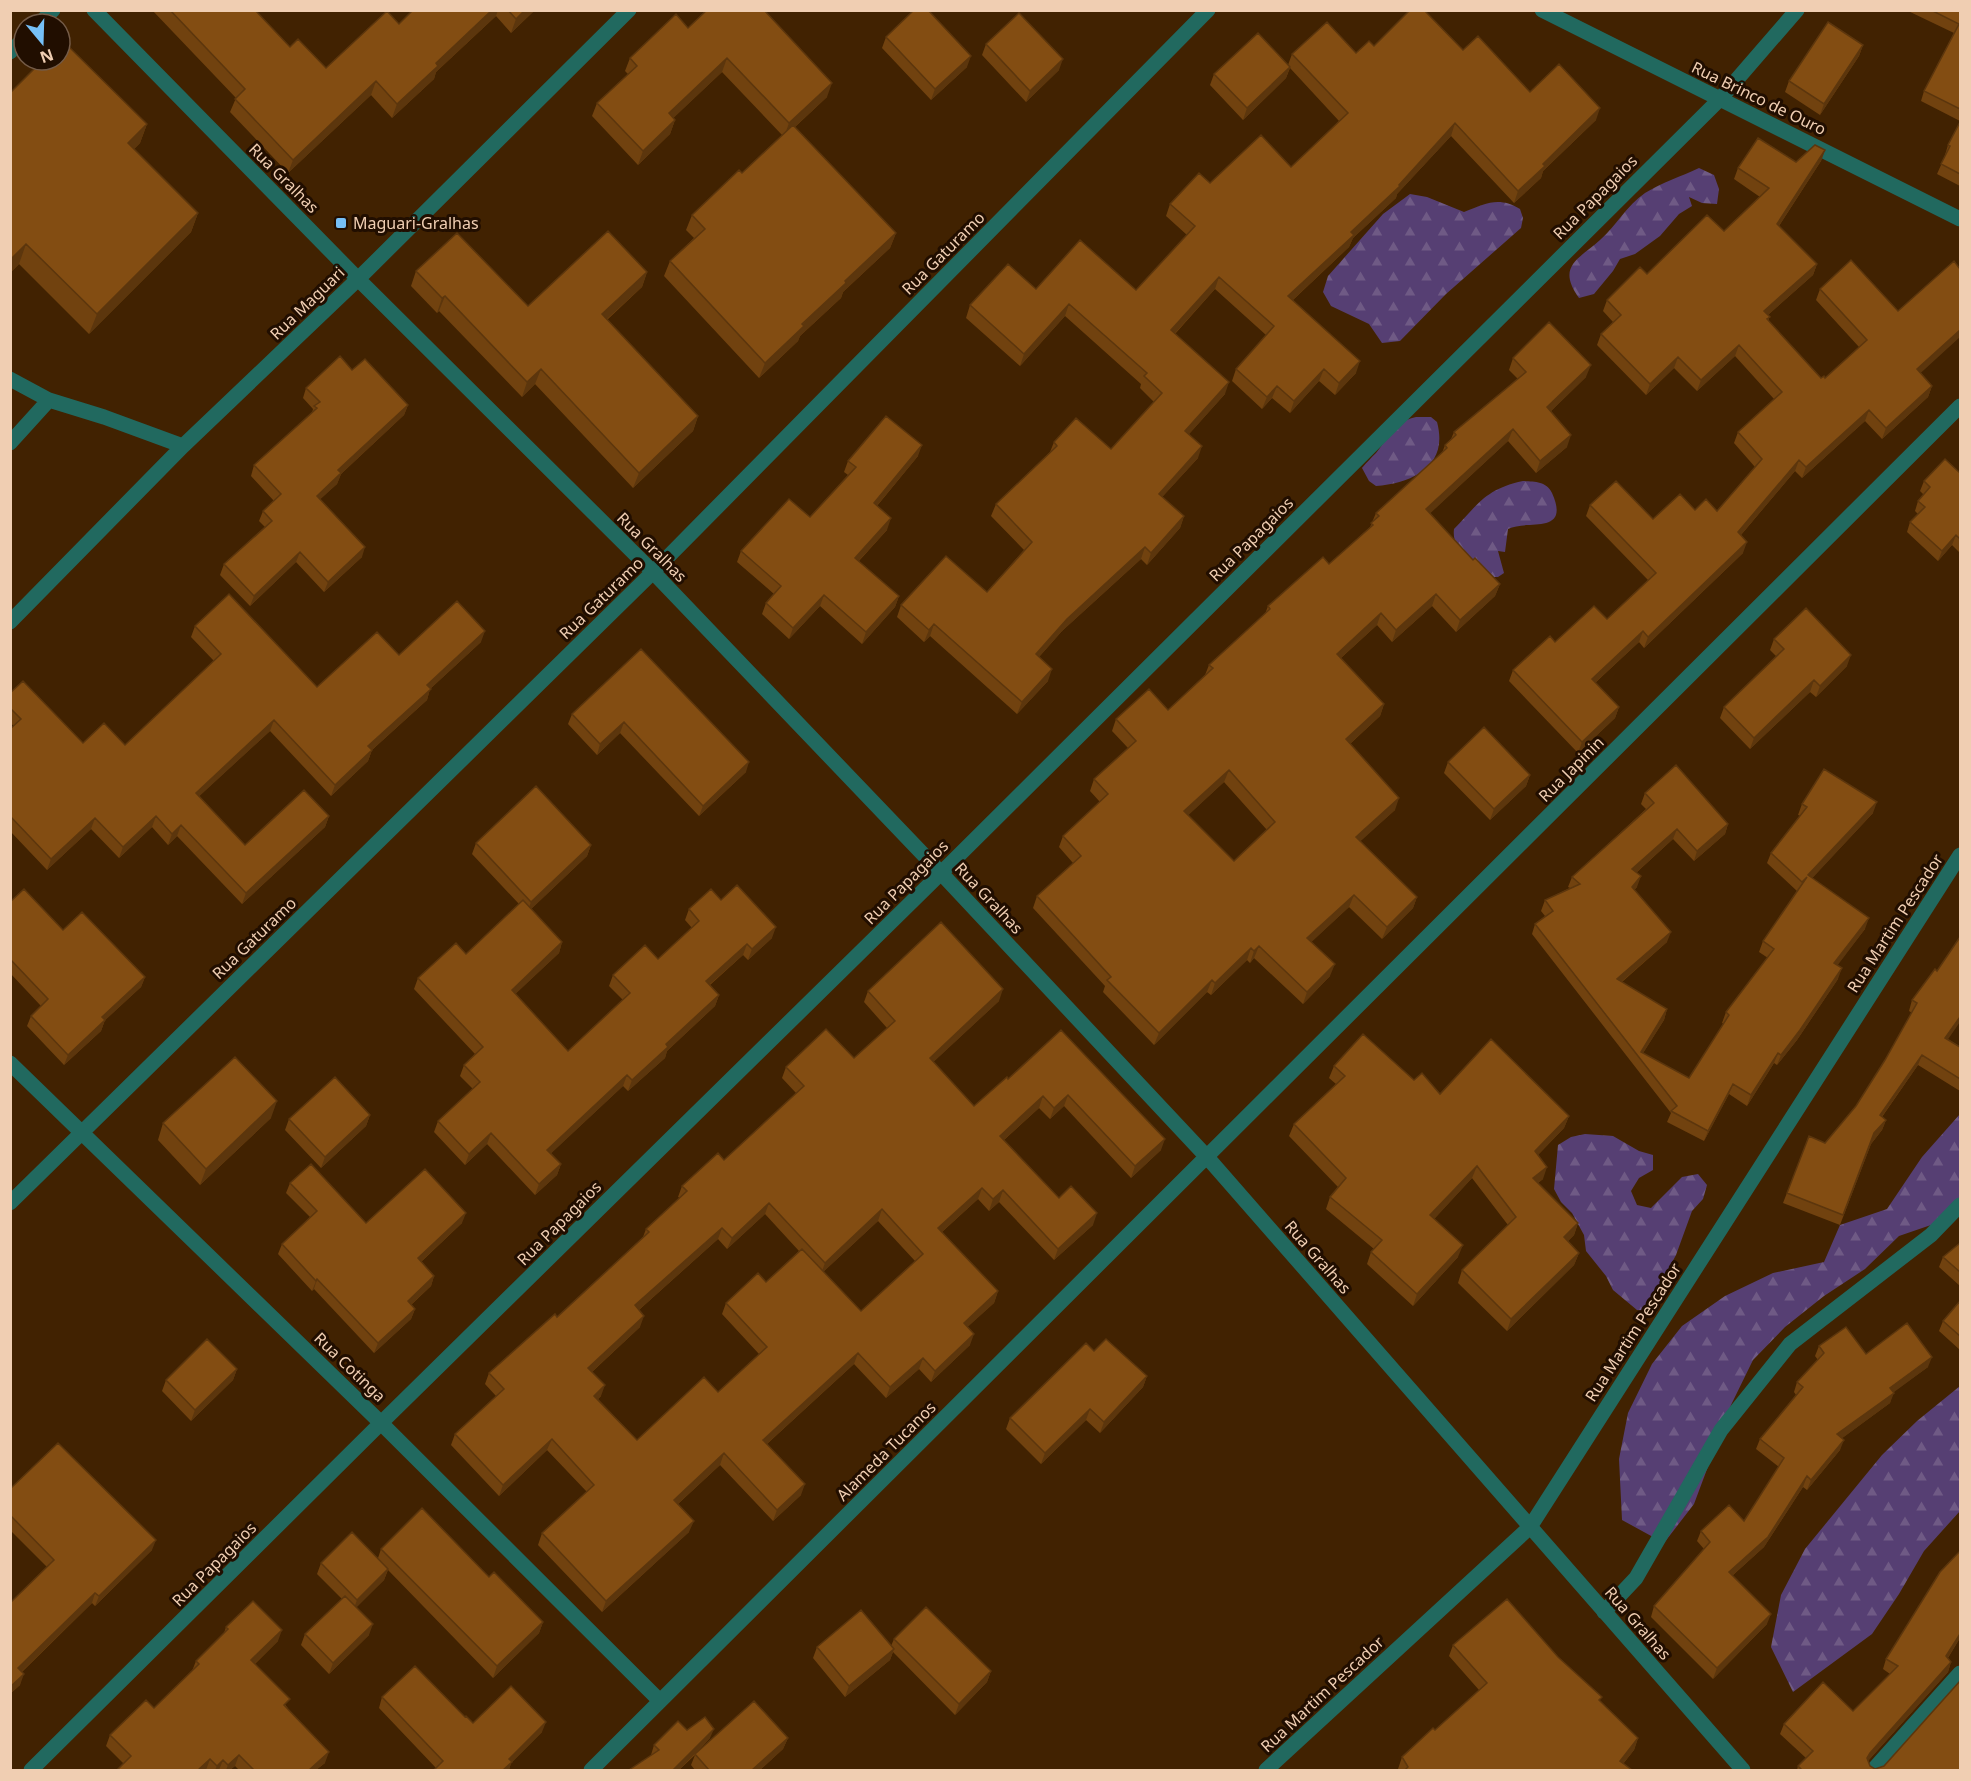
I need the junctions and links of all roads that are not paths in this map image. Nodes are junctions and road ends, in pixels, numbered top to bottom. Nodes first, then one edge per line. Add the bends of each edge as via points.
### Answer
1 (94, 10) edge
2 (629, 10) edge
3 (1208, 10) edge
4 (1542, 10) edge
5 (1797, 10) edge
6 (1720, 99) junction
7 (1960, 219) edge
8 (358, 279) junction
9 (10, 379) edge
10 (49, 400) junction
11 (1960, 406) edge
12 (10, 443) edge
13 (183, 446) junction
14 (653, 572) junction
15 (10, 622) edge
16 (1960, 855) edge
17 (940, 873) junction
18 (10, 1063) edge
19 (82, 1133) junction
20 (1207, 1157) junction
21 (10, 1203) edge
22 (1960, 1205) edge
23 (381, 1423) junction
24 (1530, 1527) junction
25 (1604, 1612) junction
26 (1960, 1673) edge
27 (660, 1701) junction
28 (31, 1770) edge
29 (591, 1770) edge
30 (1266, 1770) edge
31 (1743, 1770) edge
32 (1874, 1770) edge

1 - 8 street, Rua Gralhas
2 - 8 street, Rua Maguari
3 - 14 street, Rua Gaturamo
4 - 6 street, Rua Brinco de Ouro
5 - 6 street, Rua Papagaios
6 - 7 street, Rua Brinco de Ouro
6 - 17 street, Rua Papagaios
8 - 13 street, Rua Maguari
8 - 14 street, Rua Gralhas
9 - 10 street
10 - 12 street
10 - 13 street
11 - 20 street, Rua Japinin
13 - 15 street, Rua Maguari
14 - 17 street, Rua Gralhas
14 - 19 street, Rua Gaturamo
16 - 24 street, Rua Martim Pescador
17 - 20 street, Rua Gralhas
17 - 23 street, Rua Papagaios
18 - 19 street, Rua Cotinga
19 - 21 street, Rua Gaturamo
19 - 23 street, Rua Cotinga
20 - 24 street, Rua Gralhas
20 - 27 street, Alameda Tucanos
22 - 25 street via 1931,1235 1790,1344 1721,1430 1636,1578
23 - 27 street, Rua Cotinga
23 - 28 street, Rua Papagaios
24 - 25 street, Rua Gralhas
24 - 30 street, Rua Martim Pescador
25 - 31 street, Rua Gralhas
26 - 32 street
27 - 29 street, Alameda Tucanos

